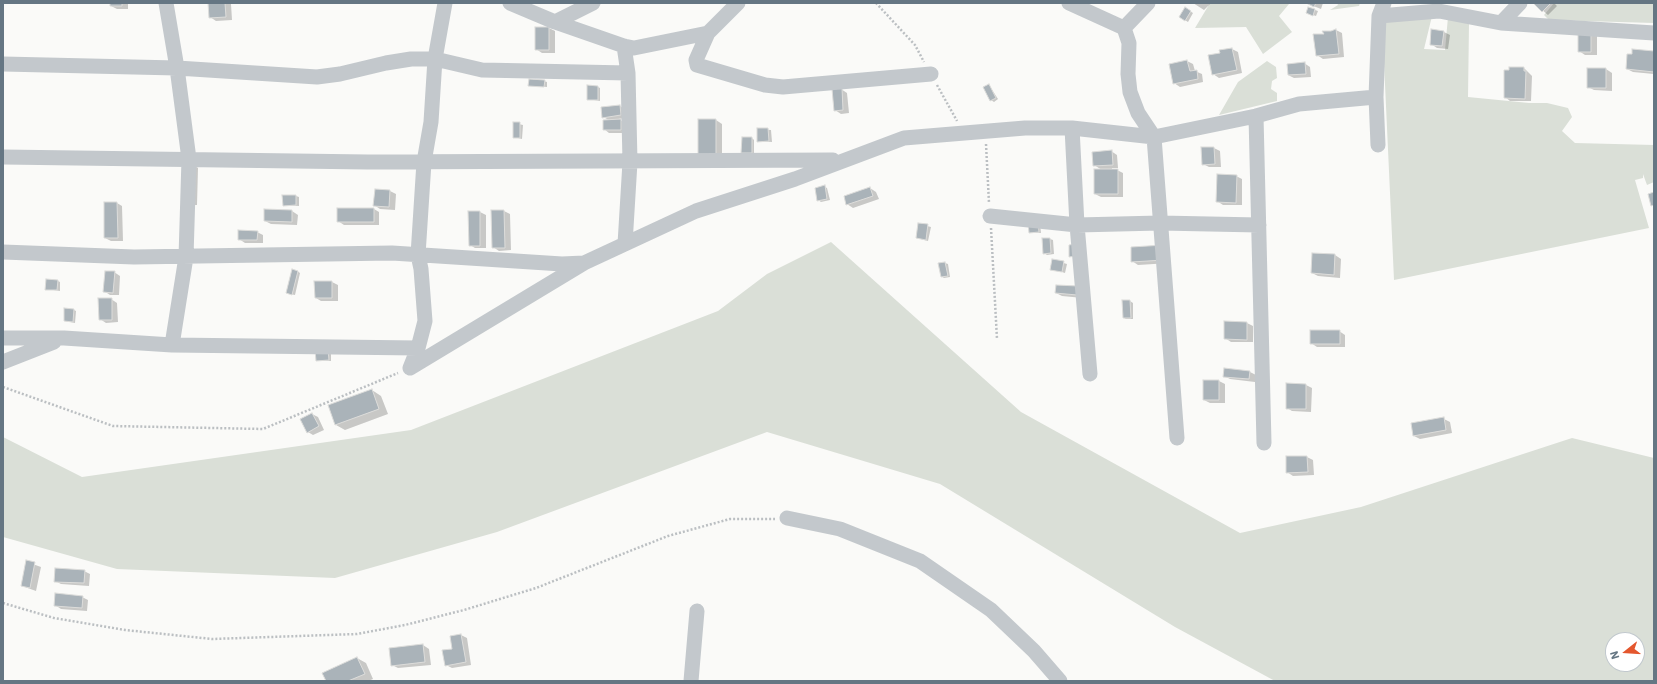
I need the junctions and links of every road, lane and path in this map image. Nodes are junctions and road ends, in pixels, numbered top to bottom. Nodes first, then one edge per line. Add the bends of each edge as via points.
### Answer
1 (166, 3) edge
2 (445, 3) edge
3 (510, 3) edge
4 (593, 3) edge
5 (738, 3) edge
6 (1069, 3) edge
7 (1148, 3) edge
8 (1425, 3) edge
9 (1520, 3) edge
10 (1382, 9) edge
11 (1439, 11) junction
12 (555, 22) junction
13 (1501, 23) junction
14 (1124, 28) junction
15 (708, 33) junction
16 (1654, 33) edge
17 (624, 46) junction
18 (435, 58) junction
19 (3, 64) edge
20 (177, 68) junction
21 (628, 73) junction
22 (931, 74) dead end
23 (1376, 97) junction
24 (1256, 116) junction
25 (1072, 128) junction
26 (985, 132) junction
27 (1154, 137) junction
28 (1378, 146) dead end
29 (3, 157) edge
30 (188, 159) junction
31 (842, 160) junction
32 (424, 162) junction
33 (630, 162) junction
34 (990, 216) junction
35 (1160, 223) junction
36 (1077, 225) junction
37 (1259, 225) junction
38 (625, 244) junction
39 (3, 252) edge
40 (418, 255) junction
41 (186, 257) junction
42 (584, 263) junction
43 (3, 338) edge
44 (64, 338) junction
45 (997, 339) dead end
46 (172, 345) junction
47 (418, 348) junction
48 (3, 362) edge
49 (410, 368) junction
50 (1090, 374) dead end
51 (3, 387) edge
52 (1177, 438) dead end
53 (1264, 443) dead end
54 (787, 518) joint
55 (3, 603) edge
56 (697, 611) dead end
57 (691, 681) edge
58 (1060, 681) edge

1 - 20 street
2 - 18 street
3 - 12 street
4 - 12 street
5 - 15 street
6 - 14 street
7 - 14 street
8 - 11 street
9 - 13 street
10 - 11 street
10 - 23 street
11 - 13 street
12 - 17 street
13 - 16 street
14 - 27 street via 1130,44 1130,92 1138,113
15 - 17 street via 634,48
15 - 22 street via 696,60 697,65 765,85 783,87
17 - 21 street
18 - 20 street via 386,63 317,77
18 - 21 street via 482,70
18 - 32 street via 431,122
19 - 20 street
20 - 30 street
21 - 33 street
23 - 24 street via 1300,104
23 - 28 street
24 - 27 street
24 - 37 street
25 - 26 street via 1025,128
25 - 27 street
25 - 36 street
26 - 31 street via 904,138
26 - 34 path
27 - 35 street
29 - 30 street
30 - 32 street
30 - 41 street
31 - 33 street
31 - 38 street via 795,179 696,211
32 - 33 street
32 - 40 street
33 - 38 street
34 - 36 street
34 - 45 path
35 - 36 street
35 - 37 street
35 - 52 street
36 - 50 street
37 - 53 street
38 - 42 street
39 - 41 street
40 - 41 street via 392,253
40 - 42 street via 562,264
40 - 47 street via 425,322
41 - 46 street
42 - 49 street
43 - 44 street
44 - 46 street
44 - 48 street
46 - 47 street
47 - 49 street
49 - 51 path via 263,429 113,426
54 - 55 path via 730,519 668,536 536,588 456,612 357,634 212,639 125,630 54,618
54 - 58 street via 840,529 920,561 991,610 1034,651
56 - 57 street

